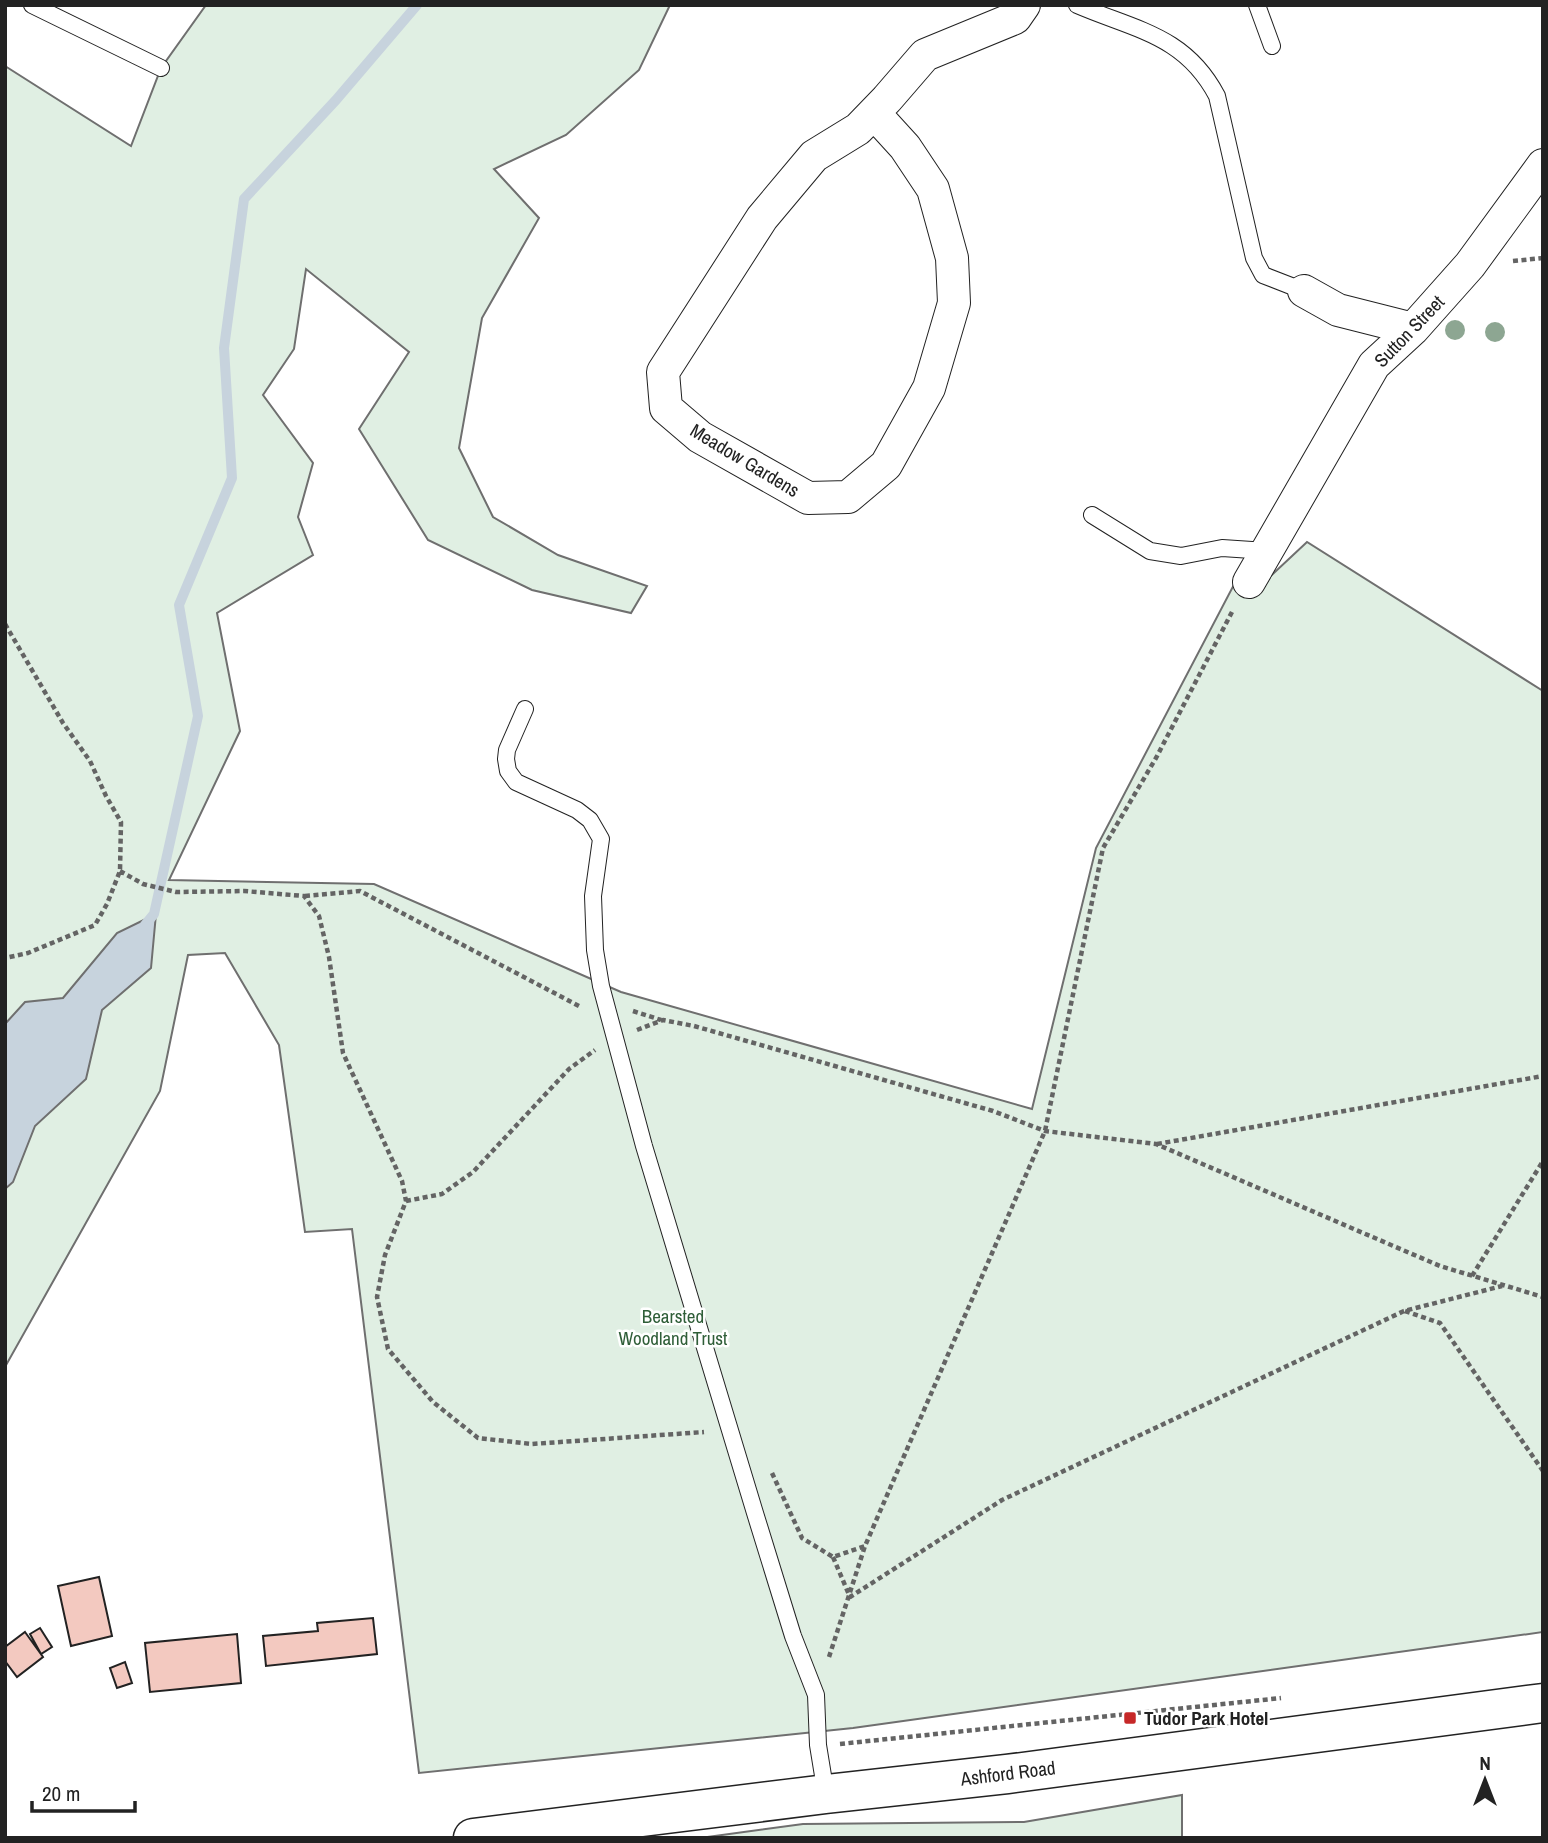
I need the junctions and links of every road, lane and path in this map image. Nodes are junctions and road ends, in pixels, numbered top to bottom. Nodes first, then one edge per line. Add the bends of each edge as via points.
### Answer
1 (32, 5) edge
2 (1024, 5) edge
3 (1077, 5) edge
4 (1257, 5) edge
5 (1272, 46) dead end
6 (161, 68) dead end
7 (874, 113) junction
8 (1543, 164) edge
9 (1304, 291) joint
10 (1413, 329) junction
11 (1092, 515) dead end
12 (1267, 551) junction
13 (1249, 582) joint
14 (5, 624) edge
15 (525, 709) dead end
16 (120, 871) junction
17 (304, 896) junction
18 (5, 958) edge
19 (607, 1008) junction
20 (663, 1020) junction
21 (615, 1039) junction
22 (1543, 1076) edge
23 (1045, 1130) junction
24 (1156, 1144) junction
25 (1543, 1161) edge
26 (406, 1201) junction
27 (1472, 1276) junction
28 (1504, 1286) junction
29 (1543, 1297) edge
30 (1404, 1311) junction
31 (730, 1431) junction
32 (768, 1466) dead end
33 (1543, 1471) edge
34 (865, 1546) junction
35 (833, 1557) junction
36 (850, 1597) junction
37 (816, 1695) junction
38 (1283, 1698) dead end
39 (1543, 1703) edge
40 (818, 1745) junction
41 (826, 1794) junction
42 (473, 1838) edge

1 - 6 lane
2 - 7 street, Meadow Gardens via 1015,18 925,55
3 - 9 lane via 1166,40 1208,79 1217,96 1254,258 1263,275
4 - 5 lane
7 - 7 street, Meadow Gardens via 905,147 933,189 951,258 954,303 929,388 887,465 848,497 808,498 700,437 666,408 663,372 762,218 814,156 858,129
8 - 10 street, Sutton Street via 1470,265
9 - 10 street via 1338,310
10 - 12 street, Sutton Street via 1374,365
11 - 12 lane via 1150,551 1181,556 1222,548
12 - 13 street, Sutton Street
13 - 23 path via 1103,848
14 - 16 path via 90,761 121,822
15 - 19 lane via 507,750 508,771 516,782 577,810 590,820 601,839 593,896 595,950
16 - 17 path via 143,884 176,892
16 - 18 path via 95,925
17 - 19 path via 360,891 584,1008
17 - 26 path via 319,916 343,1052 402,1181
19 - 20 path
19 - 21 lane
20 - 21 path
20 - 23 path
21 - 26 path via 569,1069 473,1172 442,1194
21 - 31 lane
22 - 24 path
23 - 24 path
23 - 34 path
24 - 27 path
25 - 27 path
26 - 31 path via 385,1255 377,1297 388,1349 433,1402 478,1438 532,1444
27 - 28 path
28 - 29 path
28 - 30 path
30 - 33 path via 1440,1322
30 - 36 path via 1002,1500
31 - 37 lane via 793,1636
32 - 35 path via 802,1538
34 - 35 path
34 - 36 path
35 - 36 path
36 - 37 path
37 - 40 lane
38 - 40 path
39 - 41 main road, Ashford Road
40 - 41 lane
41 - 42 main road, Ashford Road

